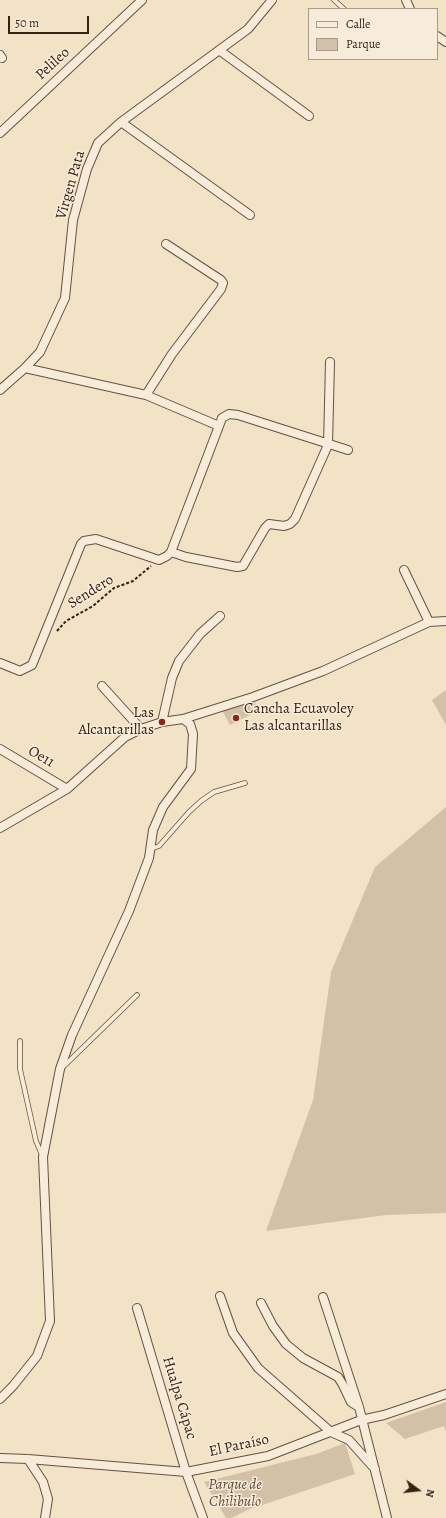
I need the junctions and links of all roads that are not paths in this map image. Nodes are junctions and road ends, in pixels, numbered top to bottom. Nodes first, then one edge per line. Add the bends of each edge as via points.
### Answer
1 (142, 0) edge
2 (272, 0) edge
3 (334, 0) edge
4 (343, 8) edge
5 (219, 50) junction
6 (309, 116) dead end
7 (121, 122) junction
8 (0, 132) edge
9 (250, 215) dead end
10 (166, 244) dead end
11 (330, 362) dead end
12 (26, 368) junction
13 (0, 390) edge
14 (146, 395) junction
15 (219, 426) junction
16 (328, 445) junction
17 (348, 450) dead end
18 (171, 552) junction
19 (404, 570) dead end
20 (220, 616) dead end
21 (446, 621) edge
22 (429, 622) junction
23 (0, 663) edge
24 (102, 686) dead end
25 (182, 719) junction
26 (162, 722) junction
27 (141, 728) junction
28 (0, 749) edge
29 (245, 783) dead end
30 (67, 789) junction
31 (0, 828) edge
32 (151, 849) junction
33 (137, 995) dead end
34 (20, 1041) dead end
35 (60, 1069) junction
36 (43, 1157) junction
37 (220, 1296) dead end
38 (323, 1296) dead end
39 (261, 1303) dead end
40 (137, 1308) dead end
41 (446, 1394) edge
42 (0, 1399) edge
43 (359, 1407) junction
44 (361, 1420) junction
45 (331, 1432) junction
46 (0, 1458) edge
47 (28, 1459) junction
48 (374, 1469) junction
49 (186, 1472) junction
50 (45, 1518) edge
51 (203, 1518) edge
52 (387, 1518) edge

1 - 8 street, Pelileo
2 - 5 street, Virgen Pata via 248,29
3 - 4 lane
5 - 6 street
5 - 7 street, Virgen Pata
7 - 9 street
7 - 12 street, Virgen Pata via 98,143 87,169 73,220 65,298 40,352
10 - 14 street via 223,283
11 - 16 street
12 - 13 street, Virgen Pata
12 - 14 street
14 - 15 street
15 - 16 street via 222,418 229,414 238,415
15 - 18 street
16 - 17 street
16 - 18 street via 295,518 284,526 269,524 243,566 237,567
18 - 23 street via 165,559 159,560 96,539 84,541 32,665 20,671
19 - 22 street
20 - 26 street via 200,634 179,661 172,678
21 - 22 street
22 - 25 street via 322,671 253,697
24 - 27 street
25 - 26 street
25 - 32 street via 190,724 193,734 191,769 163,807 154,830
26 - 27 street
27 - 30 street via 125,737
28 - 30 street, Oe11
29 - 32 lane via 214,792 201,801 159,846
30 - 31 street
32 - 35 street via 129,912 72,1034
33 - 35 lane
34 - 36 lane via 20,1069 36,1141
35 - 36 street
36 - 42 street via 50,1321 37,1356
37 - 45 street via 233,1333 258,1368
38 - 43 street
39 - 43 street via 286,1344 303,1358 338,1377 351,1402
40 - 49 street, Hualpa Cápac
41 - 44 street, El Paraíso
43 - 44 street
44 - 45 street, El Paraíso
44 - 48 street
45 - 48 street via 350,1440
45 - 49 street, El Paraíso via 268,1456
46 - 47 street, El Paraíso
47 - 49 street, El Paraíso
47 - 50 street via 43,1482 48,1500
48 - 52 street
49 - 51 street, Hualpa Cápac

